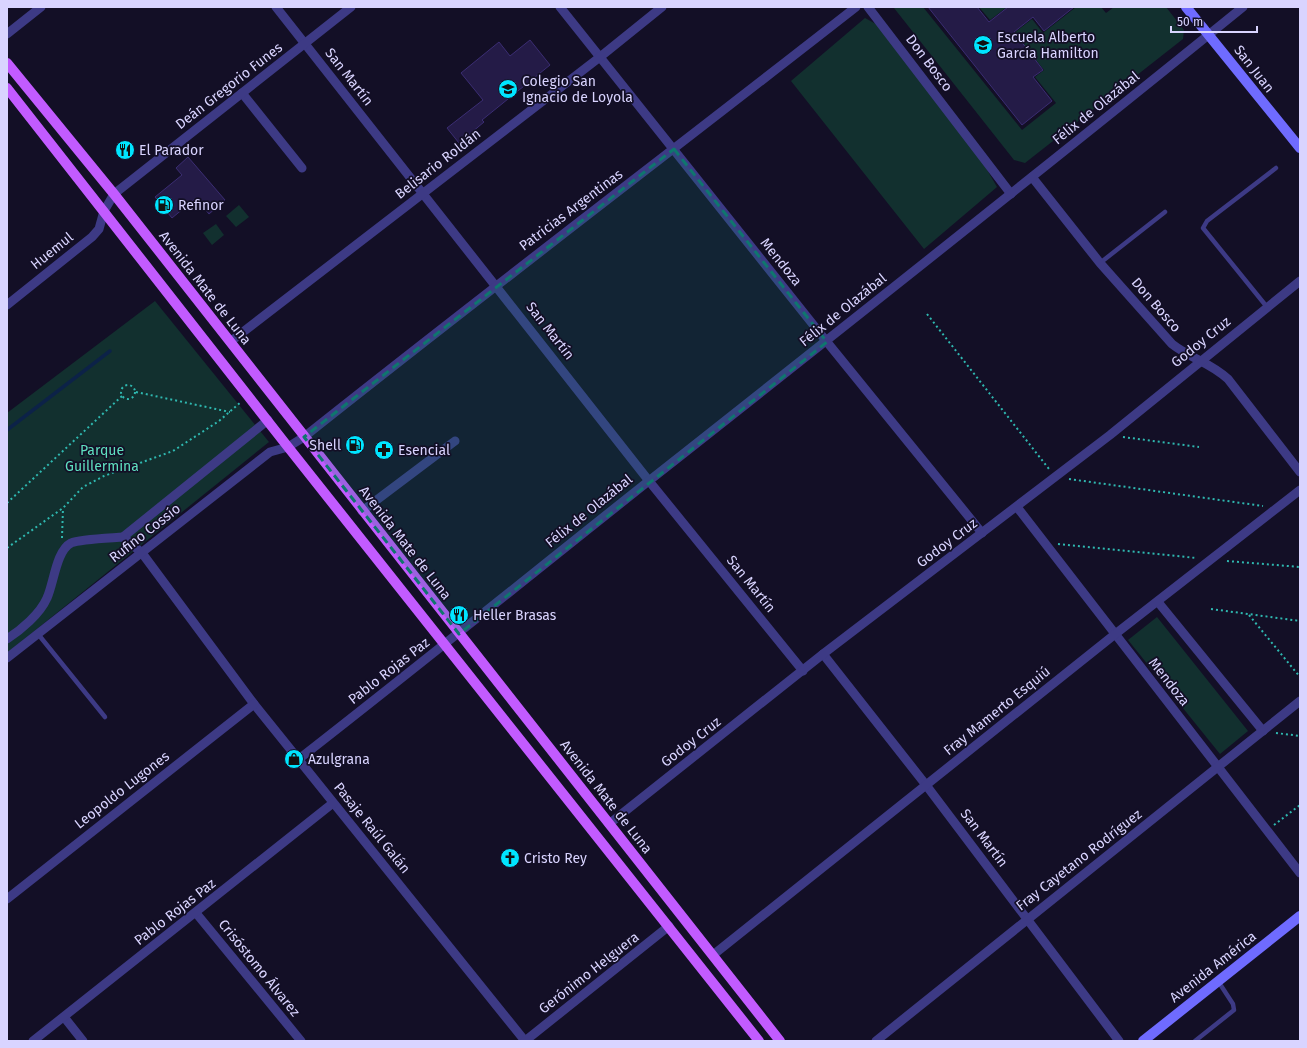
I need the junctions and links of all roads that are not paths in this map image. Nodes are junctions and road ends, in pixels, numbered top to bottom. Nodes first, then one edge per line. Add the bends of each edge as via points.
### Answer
1 (42, 7) edge
2 (276, 7) edge
3 (351, 7) edge
4 (560, 7) edge
5 (662, 7) edge
6 (856, 7) edge
7 (868, 7) edge
8 (1186, 7) edge
9 (1243, 7) edge
10 (7, 34) edge
11 (1209, 35) junction
12 (305, 44) junction
13 (600, 57) junction
14 (7, 63) edge
15 (7, 88) edge
16 (242, 93) junction
17 (1300, 148) edge
18 (674, 149) junction
19 (302, 168) dead end
20 (1276, 168) dead end
21 (1032, 177) junction
22 (423, 193) junction
23 (114, 194) junction
24 (1011, 194) junction
25 (104, 211) junction
26 (1165, 212) dead end
27 (1100, 263) junction
28 (1300, 281) edge
29 (496, 285) junction
30 (7, 305) edge
31 (1267, 308) junction
32 (230, 342) junction
33 (827, 342) junction
34 (1201, 360) junction
35 (268, 420) junction
36 (304, 437) junction
37 (455, 441) dead end
38 (288, 447) junction
39 (1300, 472) edge
40 (649, 481) junction
41 (1300, 490) edge
42 (1017, 507) junction
43 (362, 511) junction
44 (982, 533) junction
45 (123, 537) junction
46 (142, 553) junction
47 (1158, 602) junction
48 (38, 634) junction
49 (459, 634) junction
50 (1114, 635) junction
51 (7, 639) edge
52 (446, 644) junction
53 (823, 654) junction
54 (7, 658) edge
55 (804, 671) junction
56 (1300, 702) edge
57 (254, 704) junction
58 (105, 717) dead end
59 (1263, 731) junction
60 (299, 759) junction
61 (1218, 767) junction
62 (926, 785) junction
63 (333, 803) junction
64 (609, 824) junction
65 (1300, 873) edge
66 (7, 899) edge
67 (196, 913) junction
68 (1300, 916) edge
69 (1027, 918) junction
70 (670, 926) junction
71 (713, 955) junction
72 (1218, 981) junction
73 (64, 1017) junction
74 (33, 1041) edge
75 (83, 1041) edge
76 (301, 1041) edge
77 (525, 1041) edge
78 (759, 1041) edge
79 (780, 1041) edge
80 (876, 1041) edge
81 (1119, 1041) edge
82 (1143, 1041) edge
83 (1196, 1041) edge

1 - 10 street
2 - 12 street, San Martín
3 - 12 street, Deán Gregorio Funes
4 - 13 street, Mendoza
5 - 13 street, Belisario Roldán
6 - 18 street, Patricias Argentinas
7 - 24 street, Don Bosco
8 - 11 main road, San Juan
9 - 11 street, Félix de Olazábal
11 - 17 main road, San Juan
11 - 21 street, Félix de Olazábal
12 - 16 street, Deán Gregorio Funes
12 - 22 street, San Martín
13 - 18 street, Mendoza
13 - 22 street, Belisario Roldán
14 - 23 main road, Avenida Mate de Luna
15 - 25 main road
16 - 19 street
16 - 23 street, Deán Gregorio Funes
18 - 29 street, Patricias Argentinas
18 - 33 street, Mendoza
20 - 31 lane via 1207,221 1203,228
21 - 24 street, Félix de Olazábal
21 - 27 street, Don Bosco
22 - 29 street, San Martín
22 - 32 street, Belisario Roldán
23 - 25 street, Huemul
23 - 32 main road, Avenida Mate de Luna
24 - 33 street, Félix de Olazábal
25 - 30 street, Huemul via 99,229 92,237
25 - 35 main road
26 - 27 lane
27 - 34 street, Don Bosco via 1172,344 1186,355
28 - 31 street, Godoy Cruz
29 - 36 street, Patricias Argentinas
29 - 40 street, San Martín
31 - 34 street, Godoy Cruz
32 - 36 main road, Avenida Mate de Luna
33 - 40 street, Félix de Olazábal
33 - 44 street, Mendoza
34 - 39 street, Don Bosco via 1216,368 1228,379
34 - 42 street, Godoy Cruz
35 - 38 main road
35 - 45 street
36 - 38 street, Rufino Cossío
36 - 43 main road, Avenida Mate de Luna
37 - 43 street
38 - 46 street, Rufino Cossío via 270,452
38 - 52 main road
40 - 49 street, Félix de Olazábal
40 - 55 street, San Martín
41 - 47 street, Fray Mamerto Esquiú
42 - 44 street, Godoy Cruz
42 - 50 street, Mendoza
43 - 49 main road, Avenida Mate de Luna
44 - 53 street, Godoy Cruz
45 - 46 street, Pasaje Raúl Galán
45 - 51 street via 73,542 66,547 61,554 46,599 24,628
46 - 48 street, Rufino Cossío
46 - 57 street, Pasaje Raúl Galán
47 - 50 street, Fray Mamerto Esquiú
47 - 59 street
48 - 54 street, Rufino Cossío
48 - 58 lane
49 - 52 street, Pablo Rojas Paz
49 - 64 main road, Avenida Mate de Luna
50 - 61 street, Mendoza
50 - 62 street, Fray Mamerto Esquiú
52 - 60 street, Pablo Rojas Paz
52 - 70 main road
53 - 55 street, Godoy Cruz
53 - 62 street, San Martín
55 - 64 street, Godoy Cruz
56 - 59 street, Fray Cayetano Rodríguez
57 - 60 street, Pasaje Raúl Galán
57 - 66 street, Leopoldo Lugones
59 - 61 street, Fray Cayetano Rodríguez
60 - 63 street, Pasaje Raúl Galán
61 - 65 street, Mendoza
61 - 69 street, Fray Cayetano Rodríguez
62 - 69 street, San Martín
62 - 71 street, Fray Mamerto Esquiú
63 - 67 street, Pablo Rojas Paz
63 - 77 street, Pasaje Raúl Galán
64 - 71 main road, Avenida Mate de Luna
67 - 73 street, Pablo Rojas Paz
67 - 76 street, Crisóstomo Álvarez
68 - 72 main road, Avenida América
69 - 80 street, Fray Cayetano Rodríguez
69 - 81 street, San Martín
70 - 77 street, Gerónimo Helguera
70 - 78 main road
71 - 79 main road, Avenida Mate de Luna
72 - 82 main road, Avenida América
72 - 83 lane via 1233,1004 1234,1010
73 - 74 street, Pablo Rojas Paz
73 - 75 street

